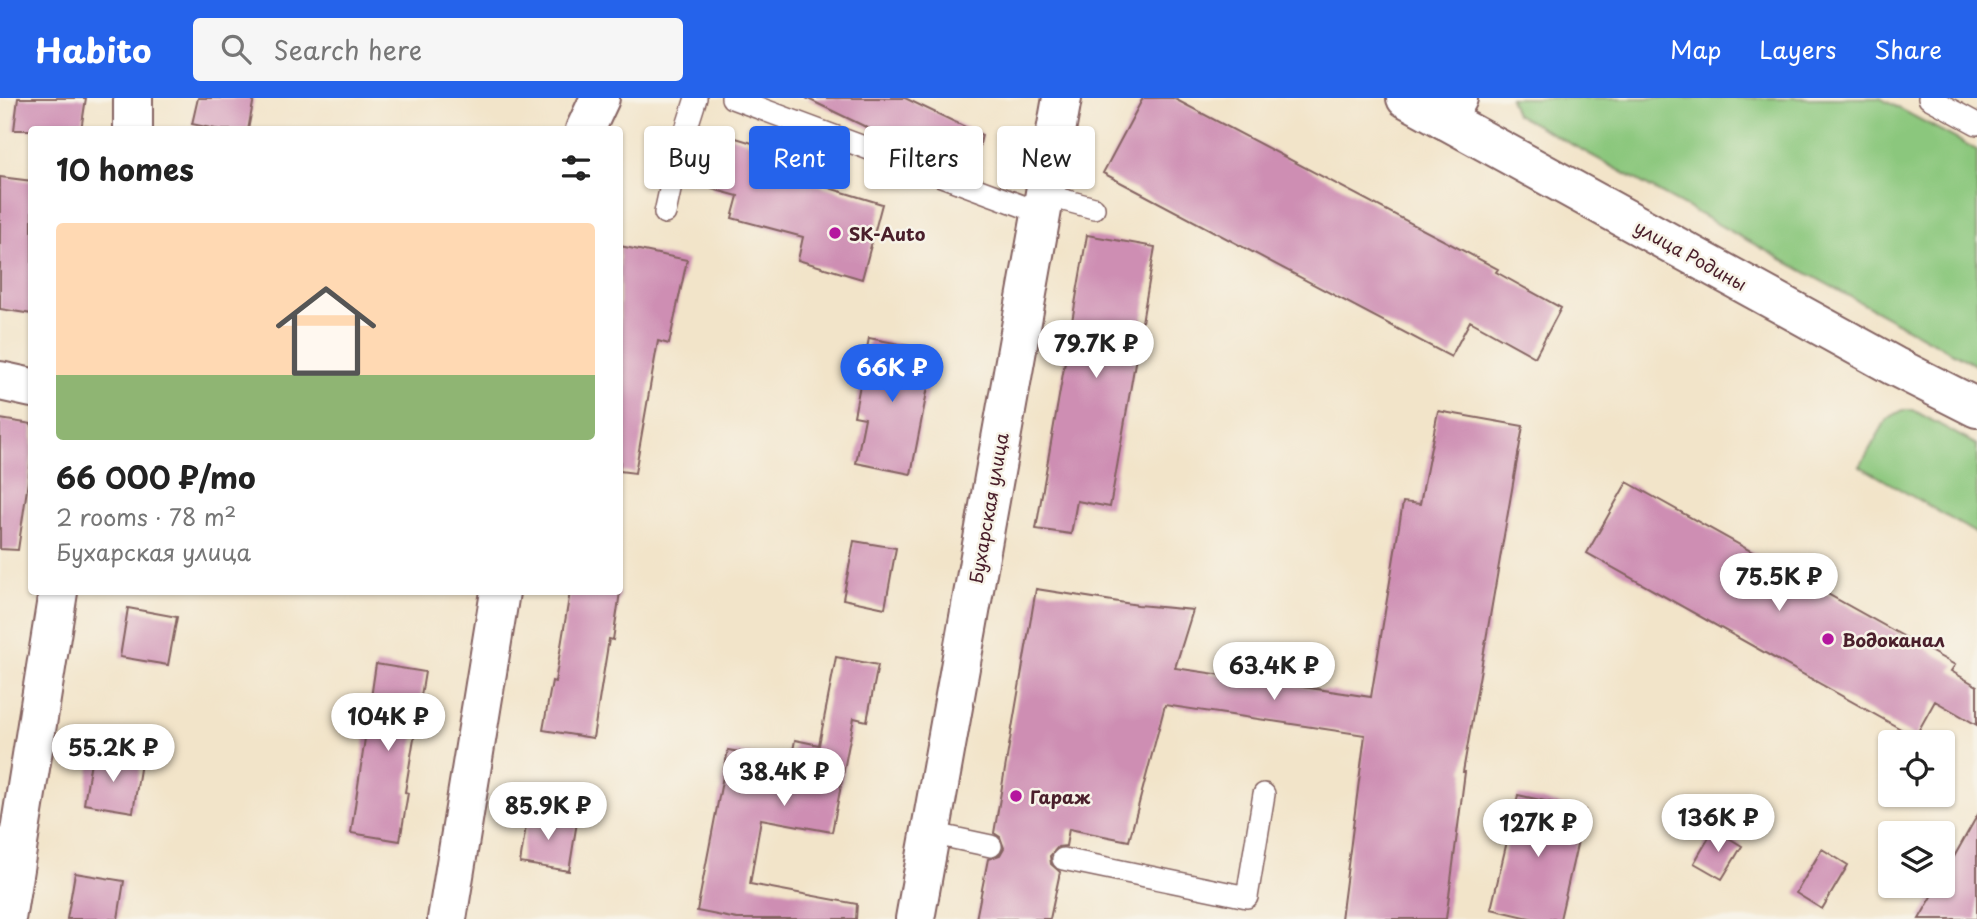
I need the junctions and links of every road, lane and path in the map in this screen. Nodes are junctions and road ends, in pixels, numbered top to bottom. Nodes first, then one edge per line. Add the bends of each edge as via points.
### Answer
1 (133, 98) edge
2 (600, 98) edge
3 (696, 98) edge
4 (732, 98) edge
5 (1062, 98) edge
6 (1406, 98) edge
7 (1929, 98) edge
8 (1451, 109) edge
9 (1977, 124) edge
10 (132, 126) edge
11 (587, 126) edge
12 (1043, 204) junction
13 (1094, 208) dead end
14 (665, 213) dead end
15 (0, 381) edge
16 (28, 386) edge
17 (1977, 408) edge
18 (58, 595) edge
19 (500, 595) edge
20 (1264, 794) dead end
21 (930, 833) junction
22 (991, 846) dead end
23 (1063, 859) dead end
24 (6, 919) edge
25 (447, 919) edge
26 (915, 919) edge

1 - 10 street
2 - 11 street
3 - 14 lane
4 - 12 lane
5 - 12 street, Бухарская улица
6 - 8 street, улица Родины
7 - 9 lane
8 - 17 street, улица Родины via 1894,366
12 - 13 lane
12 - 21 street, Бухарская улица
15 - 16 street
18 - 24 street
19 - 25 street
20 - 23 lane via 1247,897
21 - 22 lane
21 - 26 street, Бухарская улица

